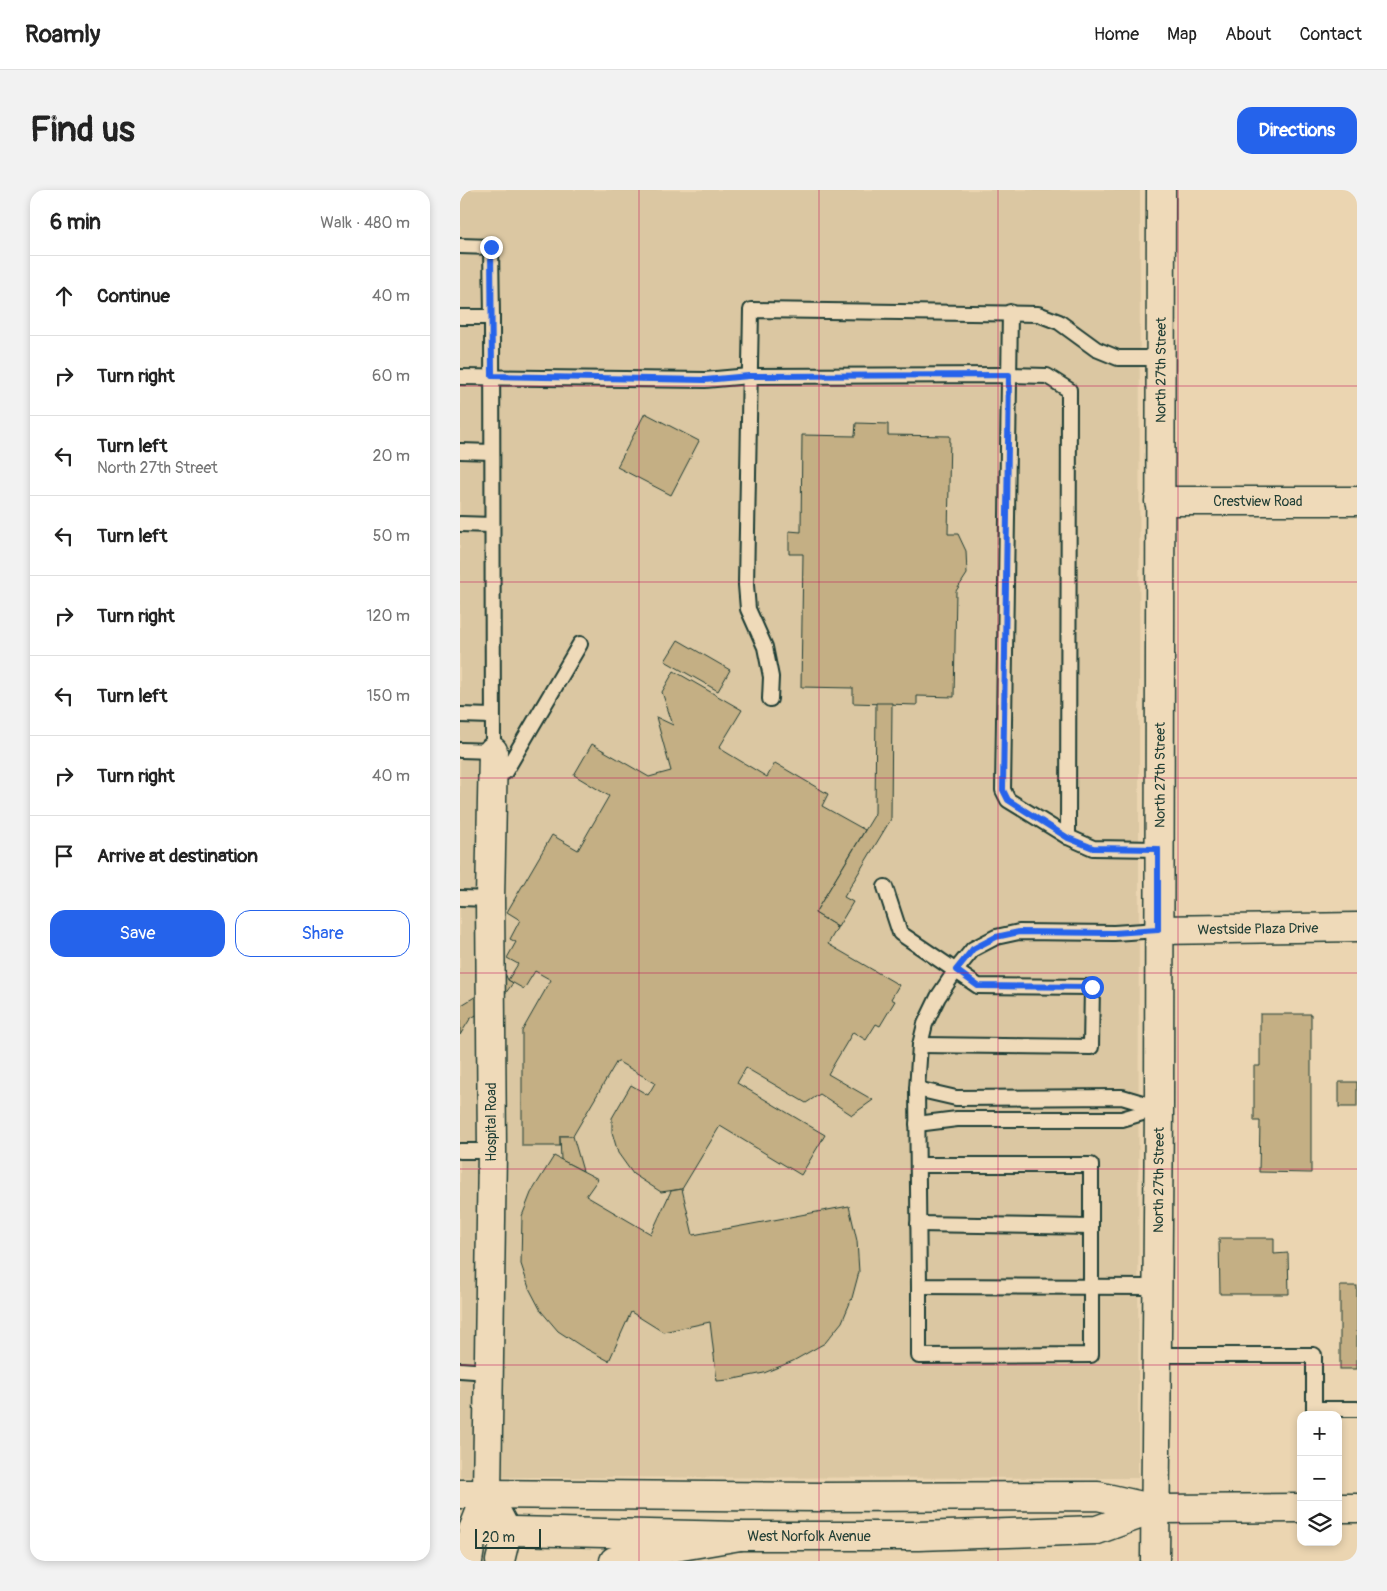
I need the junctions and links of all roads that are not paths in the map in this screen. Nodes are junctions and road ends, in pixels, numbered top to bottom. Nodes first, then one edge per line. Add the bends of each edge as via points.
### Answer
1 (1161, 190) edge
2 (460, 246) edge
3 (1010, 312) junction
4 (460, 317) edge
5 (492, 317) junction
6 (1161, 358) junction
7 (1009, 375) junction
8 (492, 376) junction
9 (749, 376) junction
10 (460, 377) edge
11 (460, 451) edge
12 (492, 452) junction
13 (1159, 501) junction
14 (1357, 501) edge
15 (460, 524) edge
16 (492, 525) junction
17 (580, 644) dead end
18 (770, 699) dead end
19 (460, 715) edge
20 (492, 716) junction
21 (460, 750) edge
22 (493, 761) junction
23 (1068, 838) junction
24 (1158, 849) junction
25 (885, 886) dead end
26 (460, 898) edge
27 (490, 899) junction
28 (1357, 927) edge
29 (1158, 930) junction
30 (956, 970) junction
31 (920, 1046) junction
32 (917, 1088) junction
33 (1159, 1108) junction
34 (917, 1124) junction
35 (460, 1151) edge
36 (492, 1151) junction
37 (919, 1165) junction
38 (918, 1224) junction
39 (1091, 1227) junction
40 (919, 1286) junction
41 (1157, 1287) junction
42 (1091, 1288) junction
43 (1157, 1355) junction
44 (460, 1370) edge
45 (489, 1372) junction
46 (1357, 1409) edge
47 (1314, 1411) edge
48 (1328, 1411) edge
49 (460, 1494) edge
50 (487, 1494) junction
51 (1297, 1508) edge
52 (1342, 1508) edge
53 (1357, 1508) edge
54 (1156, 1509) junction
55 (466, 1530) edge
56 (507, 1532) junction
57 (740, 1536) junction
58 (468, 1561) edge
59 (500, 1561) edge
60 (614, 1561) edge
61 (1155, 1561) edge

1 - 6 main road, North 27th Street
2 - 5 lane via 491,247
3 - 6 lane via 1038,314 1059,322 1096,349 1118,358
3 - 7 lane
3 - 9 lane via 751,310
4 - 5 lane
5 - 8 lane
6 - 13 main road, North 27th Street
7 - 9 lane
7 - 23 lane via 1003,790 1008,800
7 - 23 lane via 1047,376 1069,390
8 - 9 lane via 705,380
8 - 10 lane
8 - 12 lane
9 - 18 lane via 746,585 748,610 766,654 771,677
11 - 12 lane
12 - 16 lane
13 - 14 main road, Crestview Road
13 - 24 main road, North 27th Street
15 - 16 lane
16 - 20 lane
17 - 22 lane via 504,772
19 - 20 lane
20 - 22 lane
21 - 22 lane
22 - 27 main road, Hospital Road
23 - 24 lane via 1093,848
24 - 29 main road, North 27th Street
25 - 30 lane via 900,933
26 - 27 lane
27 - 36 main road, Hospital Road
28 - 29 main road, Westside Plaza Drive
29 - 30 lane via 1019,932 996,937 973,949
29 - 33 main road, North 27th Street
30 - 31 lane via 933,1006
30 - 31 lane via 978,986 1092,987 1091,1047
31 - 32 lane
32 - 33 lane via 956,1098 1122,1098
32 - 34 lane
33 - 34 lane via 1122,1119 957,1119
33 - 41 main road, North 27th Street
34 - 37 lane
35 - 36 lane
36 - 45 main road, Hospital Road
37 - 38 lane
37 - 39 lane via 1091,1165
38 - 39 lane
38 - 40 lane
39 - 42 lane
40 - 42 lane
40 - 42 lane via 919,1356 1091,1355
41 - 42 lane
41 - 43 main road, North 27th Street
43 - 47 lane via 1314,1355
43 - 54 main road, North 27th Street
44 - 45 lane
45 - 50 main road, Hospital Road
46 - 48 lane
49 - 50 main road, West Norfolk Avenue
50 - 54 main road, West Norfolk Avenue via 821,1498 1098,1496
50 - 55 main road
50 - 56 main road
51 - 54 main road, West Norfolk Avenue
52 - 53 main road
54 - 57 main road, West Norfolk Avenue via 1097,1530 918,1536
54 - 61 main road, North 27th Street
55 - 56 main road, West Norfolk Avenue
55 - 58 main road
56 - 57 main road, West Norfolk Avenue
56 - 59 main road
57 - 60 main road via 646,1552

